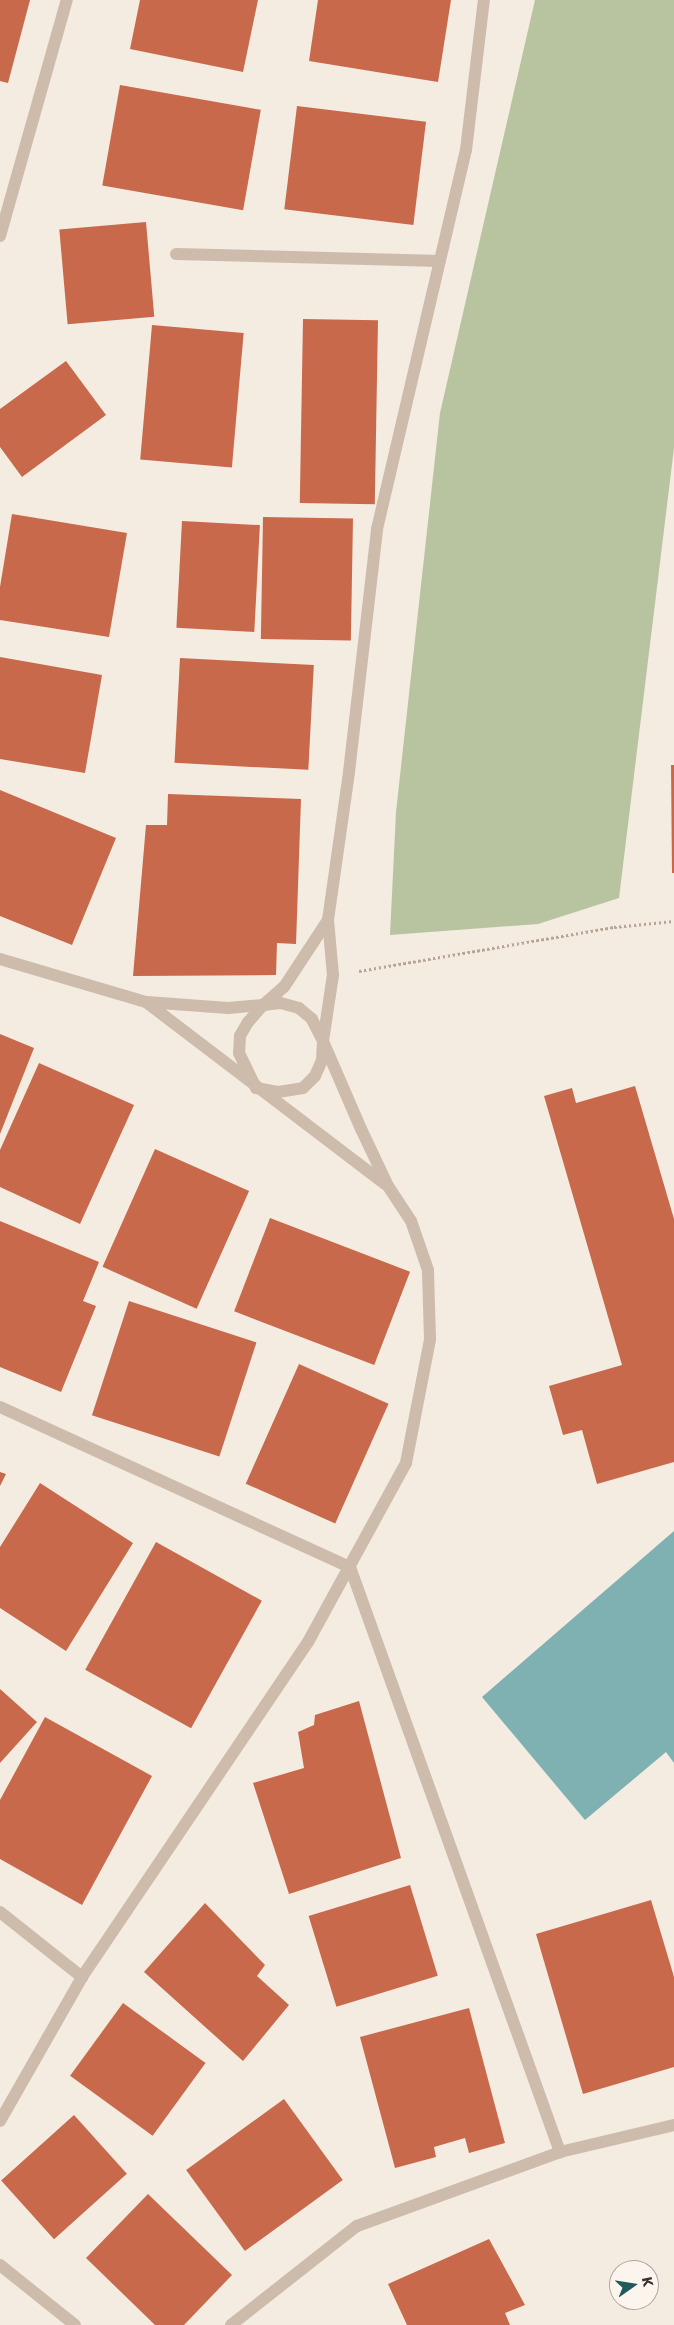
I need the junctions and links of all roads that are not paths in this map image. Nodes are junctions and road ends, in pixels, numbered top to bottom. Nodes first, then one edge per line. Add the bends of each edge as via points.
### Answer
1 (67, 0) edge
2 (484, 0) edge
3 (0, 236) edge
4 (176, 254) dead end
5 (440, 261) junction
6 (328, 920) junction
7 (0, 959) edge
8 (146, 1002) junction
9 (264, 1005) junction
10 (323, 1041) junction
11 (256, 1088) junction
12 (388, 1186) junction
13 (0, 1407) edge
14 (350, 1567) junction
15 (0, 1912) edge
16 (82, 1977) junction
17 (0, 2121) edge
18 (674, 2125) edge
19 (560, 2152) junction
20 (0, 2265) edge
21 (75, 2325) edge
22 (231, 2325) edge

1 - 3 street
2 - 5 street via 466,150
4 - 5 street
5 - 6 street via 377,529
6 - 9 street via 284,987
6 - 10 street via 333,975
7 - 8 street
8 - 9 street via 228,1008
8 - 11 street
9 - 10 street via 280,1003 299,1008 312,1019
9 - 11 street via 240,1036 239,1053
10 - 11 street via 322,1060 315,1076 303,1088 278,1092
10 - 12 street
11 - 12 street via 306,1121
12 - 14 street via 412,1221 428,1270 430,1339 406,1463
13 - 14 street
14 - 16 street via 308,1642
14 - 19 street
15 - 16 street
16 - 17 street
18 - 19 street
19 - 22 street via 357,2226
20 - 21 street

